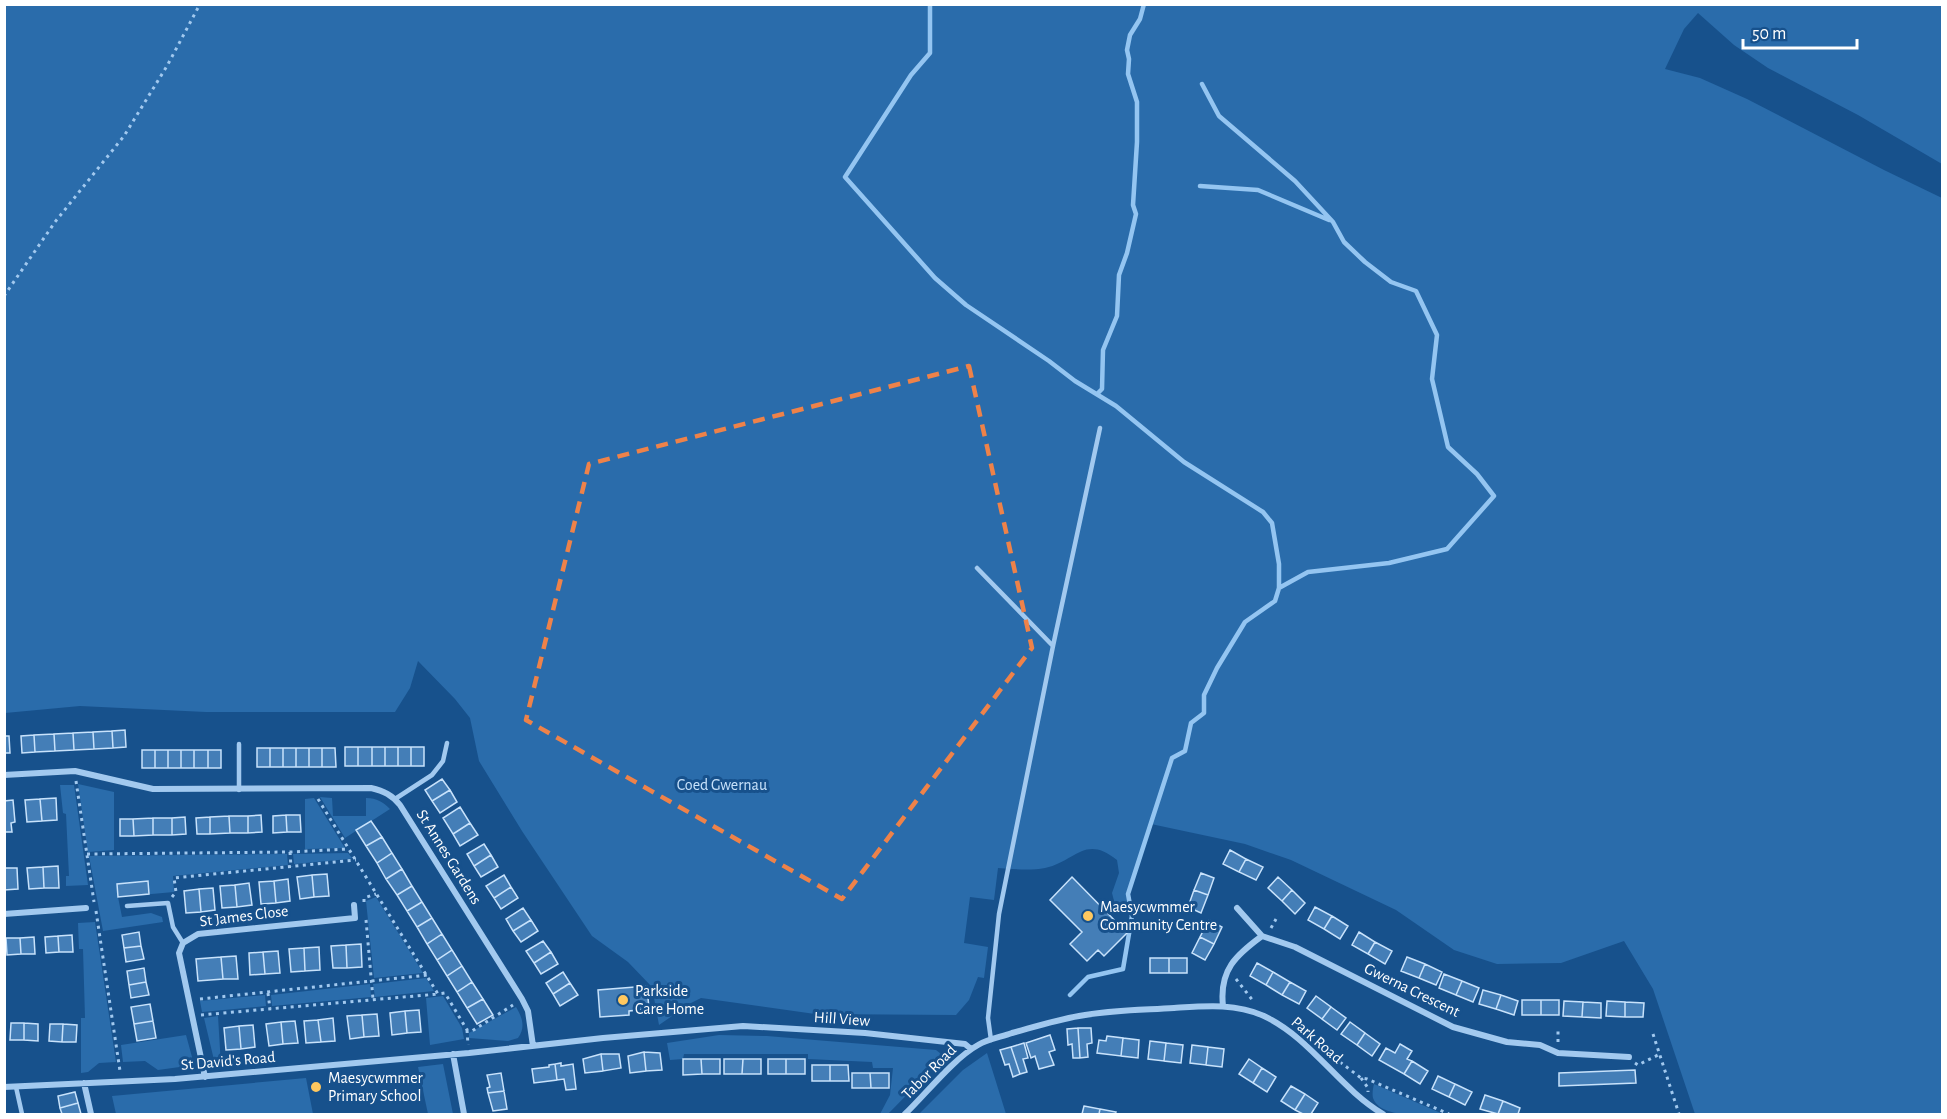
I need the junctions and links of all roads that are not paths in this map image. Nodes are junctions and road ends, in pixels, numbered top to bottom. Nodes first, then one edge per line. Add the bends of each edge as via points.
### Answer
1 (1100, 428) dead end
2 (977, 568) dead end
3 (1053, 646) junction
4 (447, 743) dead end
5 (239, 744) dead end
6 (4, 775) edge
7 (239, 790) junction
8 (395, 799) junction
9 (354, 905) dead end
10 (127, 906) dead end
11 (86, 908) dead end
12 (1237, 908) dead end
13 (4, 914) edge
14 (1262, 936) junction
15 (183, 943) junction
16 (1223, 1006) junction
17 (991, 1040) junction
18 (533, 1046) junction
19 (971, 1049) junction
20 (453, 1054) junction
21 (1629, 1057) dead end
22 (205, 1077) junction
23 (84, 1083) junction
24 (4, 1087) edge
25 (16, 1087) junction
26 (21, 1114) edge
27 (91, 1114) edge
28 (464, 1114) edge
29 (905, 1114) edge
30 (1383, 1114) edge

1 - 3 lane
2 - 3 lane
3 - 17 lane via 999,914 988,1018
4 - 8 lane via 443,761 432,775
5 - 7 lane
6 - 7 street, St Annes Gardens via 75,771 153,789
7 - 8 street, St Annes Gardens via 372,788
8 - 18 street, St Annes Gardens via 522,999 528,1011
9 - 15 street, St James Close via 356,918 198,934
10 - 15 lane via 168,903 173,927
11 - 13 street
12 - 14 street, Gwerna Crescent
14 - 16 street via 1230,964 1223,983
14 - 21 street, Gwerna Crescent via 1295,947 1453,1027 1558,1053
15 - 22 street, St James Close via 179,953
16 - 17 street via 1080,1016
16 - 30 street, Park Road via 1246,1009 1283,1027
17 - 19 street
18 - 19 street, Hill View via 743,1026 865,1033 965,1044
18 - 20 street, Hill View
19 - 29 street, Tabor Road
20 - 22 street, St David's Road
20 - 28 street
22 - 23 street, St David's Road
23 - 25 street, St David's Road
23 - 27 street
24 - 25 street, St David's Road
25 - 26 lane

